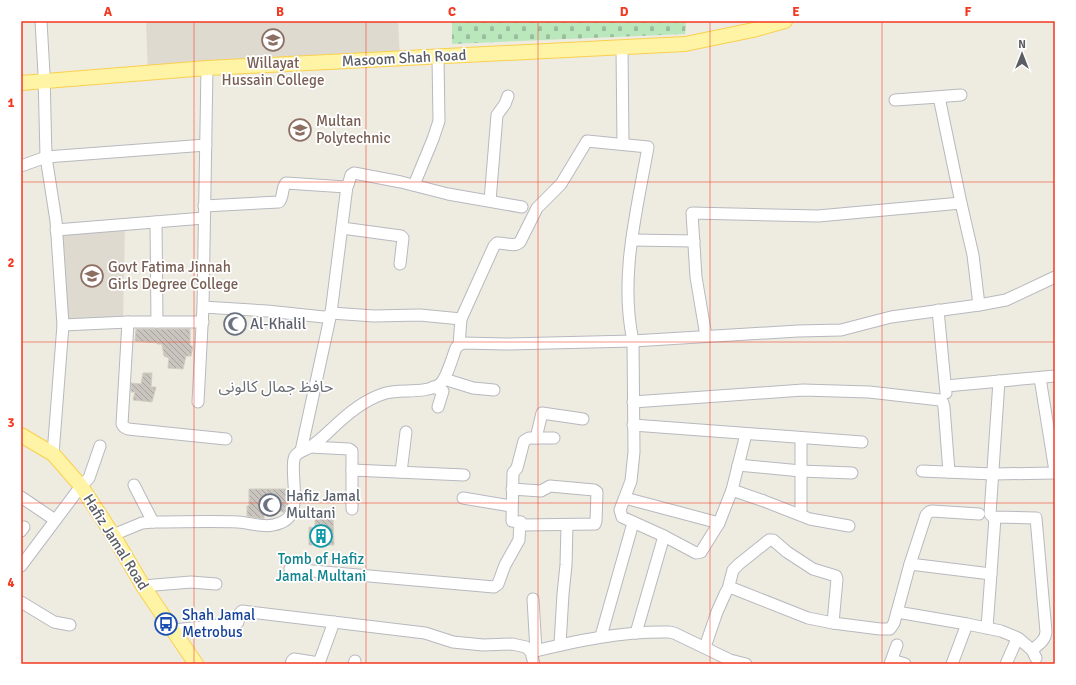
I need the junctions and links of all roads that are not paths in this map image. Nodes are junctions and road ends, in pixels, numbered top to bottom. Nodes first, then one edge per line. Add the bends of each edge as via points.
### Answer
1 (41, 21) edge
2 (785, 21) edge
3 (752, 25) edge
4 (622, 48) junction
5 (438, 57) junction
6 (207, 68) junction
7 (44, 81) junction
8 (21, 83) edge
9 (961, 95) dead end
10 (508, 96) dead end
11 (206, 144) junction
12 (623, 144) junction
13 (46, 157) junction
14 (21, 166) edge
15 (414, 185) junction
16 (348, 186) junction
17 (490, 202) junction
18 (960, 202) junction
19 (204, 206) junction
20 (522, 207) dead end
21 (204, 218) junction
22 (156, 222) junction
23 (342, 228) junction
24 (56, 230) junction
25 (632, 240) junction
26 (694, 241) junction
27 (400, 264) dead end
28 (1055, 277) edge
29 (979, 305) junction
30 (203, 307) junction
31 (938, 310) junction
32 (331, 313) junction
33 (462, 319) junction
34 (128, 322) junction
35 (157, 322) junction
36 (203, 322) junction
37 (63, 325) junction
38 (706, 336) junction
39 (632, 341) junction
40 (459, 345) junction
41 (1055, 376) edge
42 (1040, 378) junction
43 (444, 379) junction
44 (999, 381) junction
45 (946, 386) junction
46 (433, 387) junction
47 (494, 390) dead end
48 (198, 402) dead end
49 (633, 402) junction
50 (944, 403) junction
51 (438, 407) dead end
52 (583, 419) dead end
53 (633, 425) junction
54 (406, 432) dead end
55 (746, 434) junction
56 (21, 437) edge
57 (536, 438) junction
58 (554, 438) dead end
59 (801, 438) junction
60 (226, 439) dead end
61 (862, 442) dead end
62 (100, 446) dead end
63 (306, 449) junction
64 (54, 454) junction
65 (738, 465) junction
66 (352, 470) junction
67 (801, 471) junction
68 (922, 471) dead end
69 (401, 472) junction
70 (949, 472) junction
71 (1055, 472) edge
72 (852, 473) dead end
73 (993, 474) junction
74 (464, 475) dead end
75 (134, 485) dead end
76 (81, 486) junction
77 (512, 489) junction
78 (732, 490) junction
79 (21, 497) edge
80 (463, 498) dead end
81 (625, 498) junction
82 (511, 506) junction
83 (352, 509) dead end
84 (979, 514) dead end
85 (801, 515) junction
86 (995, 518) junction
87 (55, 520) junction
88 (153, 522) junction
89 (520, 522) junction
90 (633, 523) junction
91 (719, 523) junction
92 (567, 525) junction
93 (849, 526) dead end
94 (113, 535) junction
95 (664, 536) junction
96 (24, 555) edge
97 (910, 564) junction
98 (21, 566) edge
99 (290, 568) dead end
100 (991, 574) junction
101 (216, 584) dead end
102 (143, 586) junction
103 (728, 589) junction
104 (532, 598) dead end
105 (21, 602) edge
106 (897, 612) junction
107 (334, 622) junction
108 (833, 623) junction
109 (967, 624) junction
110 (70, 625) dead end
111 (988, 628) junction
112 (174, 630) junction
113 (636, 633) junction
114 (601, 636) junction
115 (1017, 638) dead end
116 (560, 644) junction
117 (896, 645) dead end
118 (705, 648) junction
119 (533, 652) junction
120 (729, 662) edge
121 (891, 662) edge
122 (196, 664) edge
123 (290, 664) edge
124 (534, 664) edge
125 (746, 664) edge
126 (905, 664) edge
127 (952, 664) edge
128 (1006, 664) edge

1 - 7 street
2 - 3 main road, Masoom Shah Road
3 - 4 main road, Masoom Shah Road via 685,44
4 - 5 main road, Masoom Shah Road
4 - 12 street
5 - 6 main road, Masoom Shah Road
5 - 15 street via 439,121
6 - 7 main road, Masoom Shah Road
6 - 11 street
7 - 8 main road, Masoom Shah Road
7 - 13 street
9 - 18 street via 899,100 939,97
10 - 17 street via 497,115
11 - 13 street
11 - 19 street
12 - 25 street via 648,147
12 - 33 street via 587,141 561,184 538,208 520,242 512,245 502,242 494,246
13 - 14 street
13 - 24 street
15 - 16 street via 354,173 350,175
15 - 17 street
16 - 19 street via 286,184 279,202
16 - 23 street
17 - 20 street
18 - 26 street via 818,216 692,213
18 - 29 street via 973,255
19 - 21 street
21 - 22 street
21 - 30 street
22 - 24 street
22 - 35 street
23 - 27 street via 401,236 403,238
23 - 32 street
24 - 37 street
25 - 26 street
25 - 39 street via 627,296
26 - 38 street via 696,277
28 - 29 street via 1006,300
29 - 31 street
30 - 32 street via 324,317
30 - 36 street
31 - 38 street via 891,317 841,330
31 - 45 street
32 - 33 street via 374,316 420,315
32 - 63 street
33 - 40 street
34 - 35 street
34 - 37 street
34 - 60 street via 122,424 124,427
35 - 36 street
36 - 48 street
37 - 64 street
38 - 39 street
39 - 40 street via 506,344 470,342
39 - 49 street
40 - 43 street
41 - 42 street
42 - 44 street
42 - 71 street
43 - 46 street
43 - 47 street via 473,388
44 - 45 street
44 - 73 street
45 - 50 street
46 - 51 street via 443,391
46 - 63 street via 386,393 372,399 351,411
49 - 50 street via 803,390 868,392 940,400
49 - 53 street
50 - 70 street
52 - 57 street via 542,413
53 - 55 street
53 - 81 street via 631,481
54 - 69 street
55 - 59 street
55 - 65 street
56 - 64 main road, Hafiz Jamal Road
57 - 58 street
57 - 77 street via 524,441 517,468 512,473
59 - 61 street
59 - 67 street
62 - 76 street via 89,478
63 - 66 street via 349,449 353,454
63 - 88 street via 296,454 294,459 291,514 279,524
64 - 76 main road, Hafiz Jamal Road
65 - 67 street
65 - 78 street
66 - 69 street
66 - 83 street
67 - 72 street
67 - 85 street
68 - 70 street
69 - 74 street
70 - 73 street
71 - 73 street
73 - 86 street via 990,514
75 - 88 street
76 - 87 street
76 - 94 main road, Hafiz Jamal Road
77 - 82 street
77 - 92 street via 541,491 550,486 596,491 595,524
78 - 85 street
78 - 91 street
79 - 87 street
80 - 82 street
81 - 90 street via 620,514
81 - 91 street
82 - 89 street via 512,521
84 - 97 street via 929,512
85 - 93 street
86 - 100 street
86 - 111 street via 1036,518 1046,632 1044,641 1034,654 1018,638
87 - 96 street
88 - 94 street via 142,523
89 - 92 street via 523,525
89 - 99 street via 519,540 498,584 494,587
90 - 95 street
90 - 114 street
91 - 95 street via 698,553
92 - 116 street
94 - 102 main road, Hafiz Jamal Road
95 - 113 street
96 - 98 street
97 - 100 street
97 - 106 street
100 - 111 street
101 - 102 street via 191,582
102 - 112 main road, Hafiz Jamal Road
103 - 108 street via 735,589 808,618
103 - 108 street via 733,570 769,540 773,540 813,569 836,576
103 - 118 street via 716,612
104 - 119 street
105 - 110 street via 54,622
106 - 108 street via 890,629
106 - 109 street
107 - 112 street via 242,611 237,623
107 - 119 street via 425,633 453,642 512,644 526,647
107 - 123 street via 319,663 294,659
109 - 111 street
109 - 127 street
112 - 122 main road, Hafiz Jamal Road
113 - 114 street
113 - 118 street via 669,632
114 - 116 street
115 - 128 street
116 - 119 street
117 - 121 street
118 - 120 street
119 - 124 street
120 - 125 street
121 - 126 street

